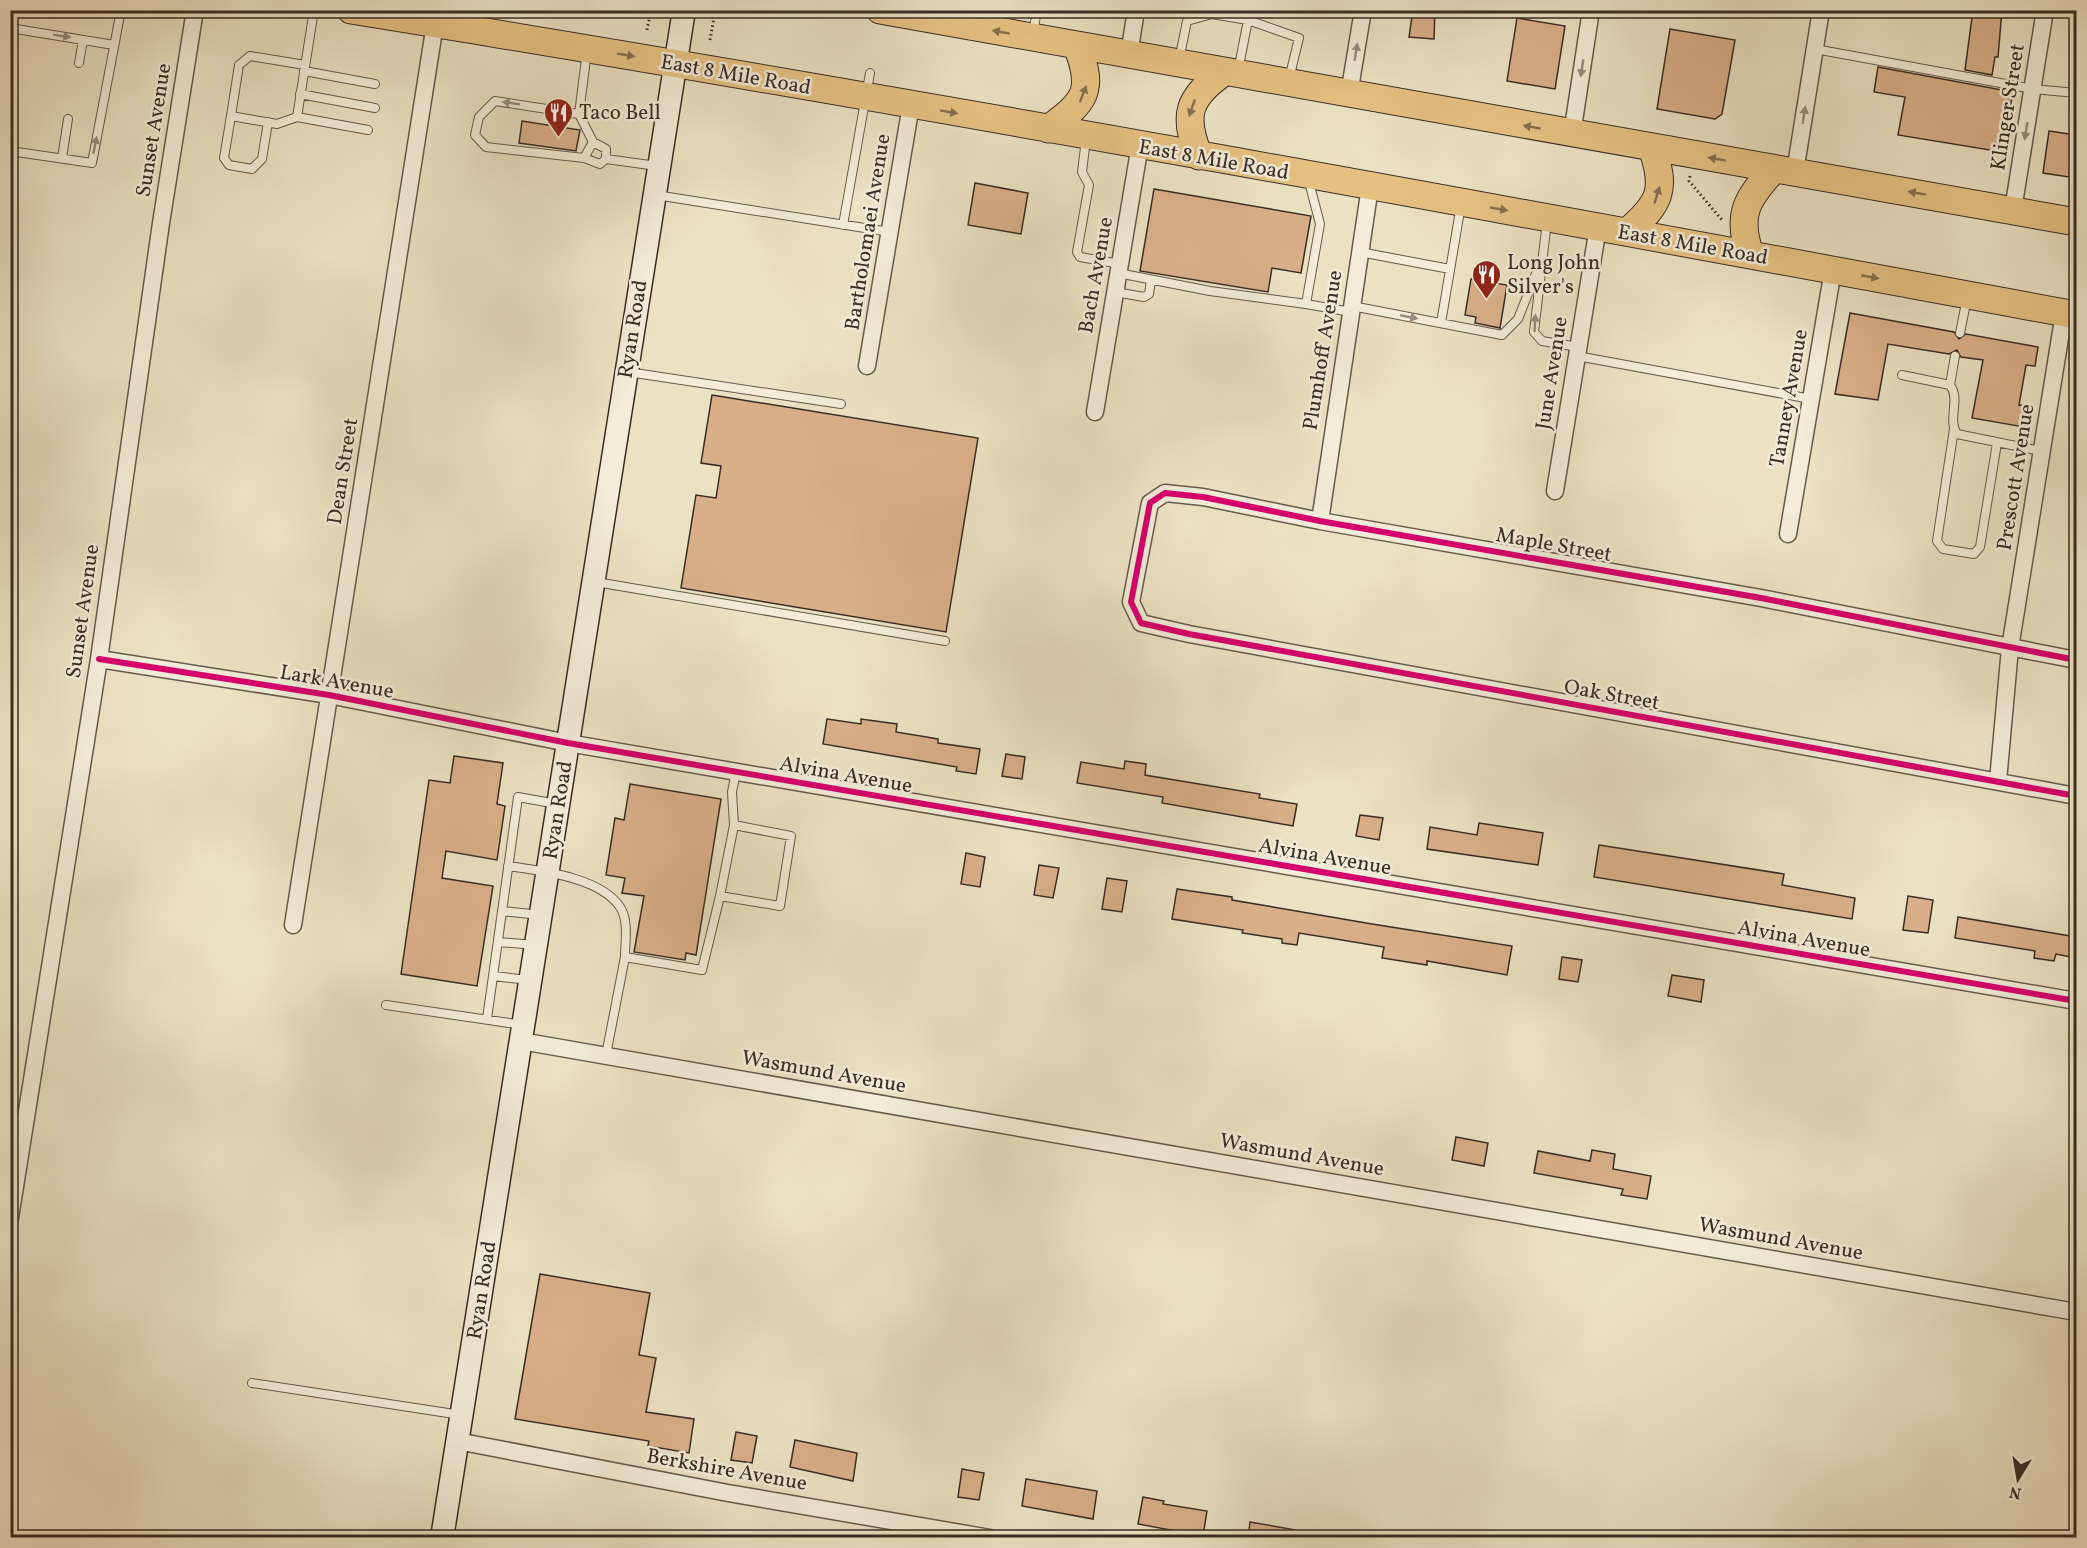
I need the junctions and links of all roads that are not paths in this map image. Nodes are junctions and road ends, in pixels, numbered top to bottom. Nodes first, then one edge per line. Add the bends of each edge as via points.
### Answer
1 (121, 10) edge
2 (195, 10) edge
3 (314, 10) edge
4 (351, 10) edge
5 (684, 10) edge
6 (880, 10) edge
7 (1037, 10) edge
8 (1092, 10) edge
9 (1101, 10) edge
10 (1136, 10) edge
11 (1363, 10) edge
12 (1591, 10) edge
13 (1821, 10) edge
14 (2045, 10) edge
15 (918, 14) edge
16 (1249, 15) edge
17 (435, 24) junction
18 (10, 28) edge
19 (1033, 38) junction
20 (83, 40) junction
21 (114, 45) junction
22 (1077, 46) junction
23 (587, 48) junction
24 (1815, 49) junction
25 (1129, 55) junction
26 (79, 63) dead end
27 (675, 63) junction
28 (1178, 64) junction
29 (305, 68) junction
30 (1231, 73) junction
31 (1288, 83) junction
32 (375, 84) dead end
33 (868, 85) junction
34 (2033, 89) junction
35 (2076, 93) edge
36 (300, 94) junction
37 (1349, 94) junction
38 (911, 105) junction
39 (375, 108) dead end
40 (579, 114) junction
41 (231, 116) junction
42 (297, 117) junction
43 (68, 119) dead end
44 (268, 122) junction
45 (1048, 129) junction
46 (368, 130) dead end
47 (1572, 134) junction
48 (1087, 136) junction
49 (593, 142) junction
50 (1140, 145) junction
51 (1652, 148) junction
52 (10, 151) edge
53 (1199, 156) junction
54 (62, 159) junction
55 (584, 159) junction
56 (606, 159) junction
57 (657, 166) junction
58 (1785, 171) junction
59 (1307, 175) junction
60 (1370, 186) junction
61 (653, 194) junction
62 (1461, 203) junction
63 (2013, 210) junction
64 (1548, 218) junction
65 (2076, 222) edge
66 (843, 225) junction
67 (1598, 227) junction
68 (890, 232) junction
69 (1627, 232) junction
70 (1360, 252) junction
71 (1750, 254) junction
72 (1543, 256) junction
73 (1119, 268) junction
74 (1450, 269) junction
75 (1833, 270) junction
76 (1151, 280) junction
77 (1115, 292) junction
78 (1967, 295) junction
79 (1306, 304) junction
80 (1352, 309) junction
81 (2070, 314) edge
82 (1441, 323) junction
83 (1960, 333) dead end
84 (1578, 352) junction
85 (1955, 356) dead end
86 (867, 366) dead end
87 (625, 371) junction
88 (1902, 375) dead end
89 (1950, 385) junction
90 (1811, 399) junction
91 (841, 404) dead end
92 (1095, 412) dead end
93 (1954, 429) junction
94 (1997, 443) junction
95 (2042, 452) junction
96 (1555, 491) dead end
97 (1320, 521) junction
98 (1788, 534) dead end
99 (592, 581) junction
100 (1141, 623) joint
101 (945, 642) dead end
102 (2010, 648) junction
103 (99, 659) junction
104 (2076, 660) edge
105 (329, 695) junction
106 (568, 743) junction
107 (735, 772) junction
108 (1998, 781) junction
109 (2076, 796) edge
110 (558, 804) junction
111 (734, 825) junction
112 (508, 866) junction
113 (547, 872) junction
114 (720, 896) junction
115 (502, 911) junction
116 (540, 915) junction
117 (293, 925) dead end
118 (498, 942) junction
119 (536, 945) junction
120 (625, 957) junction
121 (493, 976) junction
122 (530, 980) junction
123 (2076, 1001) edge
124 (386, 1005) dead end
125 (487, 1018) junction
126 (522, 1033) junction
127 (606, 1055) junction
128 (10, 1218) edge
129 (2076, 1312) edge
130 (252, 1383) dead end
131 (461, 1415) junction
132 (457, 1441) junction
133 (442, 1538) edge
134 (990, 1538) edge

1 - 21 lane
2 - 103 street, Sunset Avenue
3 - 29 lane
4 - 17 highway, East 8 Mile Road
5 - 27 main road, Ryan Road
6 - 15 highway
7 - 19 lane
8 - 9 lane
10 - 25 street
37 -> 11 street
12 -> 47 street
13 - 24 street
14 - 34 street, Klinger Street
19 -> 15 highway
16 - 28 lane via 1212,14 1186,21
16 - 30 lane
16 - 31 lane via 1299,38
17 - 23 highway, East 8 Mile Road
17 - 105 street, Dean Street
18 -> 20 lane
19 - 22 highway
20 - 21 lane
20 - 26 lane
54 -> 21 lane via 92,163
22 - 25 highway
45 -> 22 highway via 1078,105 1084,95 1086,75
23 -> 27 highway, East 8 Mile Road
23 - 40 lane
24 - 34 lane
58 -> 24 street
25 - 28 highway
27 - 33 highway, East 8 Mile Road
27 - 57 main road, Ryan Road
28 - 30 highway
29 - 32 lane
29 - 36 lane
29 - 41 lane via 250,56 243,60
30 - 31 highway
30 -> 53 highway via 1208,84 1192,106 1189,126
31 - 37 highway
33 - 38 highway, East 8 Mile Road
33 - 66 lane
34 - 35 lane
34 -> 63 street, Klinger Street
36 - 39 lane
36 - 42 lane
47 -> 37 highway
38 -> 45 highway, East 8 Mile Road
38 - 68 street, Bartholomaei Avenue
40 - 49 lane
40 -> 55 lane via 495,101 479,117 475,135 486,147
41 - 44 lane
41 - 44 lane via 224,158 229,165 252,169 262,159
42 - 44 lane via 277,124
42 - 46 lane
43 - 54 lane
45 - 48 highway, East 8 Mile Road
47 - 51 highway
48 - 50 highway, East 8 Mile Road
48 - 73 lane via 1082,172 1089,185 1077,252
49 - 55 lane
49 - 56 lane via 606,149
50 - 53 highway, East 8 Mile Road
50 - 73 street, Bach Avenue
58 -> 51 highway
69 -> 51 highway via 1647,215 1660,193 1661,180
52 - 54 lane
53 - 59 highway, East 8 Mile Road
55 - 56 lane via 600,164
56 - 57 lane
57 - 61 main road, Ryan Road
63 -> 58 highway
58 - 71 highway via 1755,190 1744,214 1744,239
59 - 60 highway, East 8 Mile Road
59 - 79 lane via 1320,224
60 - 62 highway, East 8 Mile Road
60 - 70 street, Plumhoff Avenue
61 - 66 lane
61 - 87 main road, Ryan Road
62 -> 64 highway, East 8 Mile Road
62 - 74 lane
63 - 65 highway
64 - 67 highway, East 8 Mile Road
64 - 72 lane
66 - 68 lane
67 - 69 highway, East 8 Mile Road
67 - 84 street, June Avenue
68 - 86 street, Bartholomaei Avenue
69 - 71 highway, East 8 Mile Road
70 - 74 lane
70 - 80 street, Plumhoff Avenue
71 - 75 highway, East 8 Mile Road
72 - 82 lane via 1518,319 1508,331 1494,335
84 -> 72 lane via 1542,341 1534,332
73 - 76 lane
73 - 77 street, Bach Avenue
74 - 82 lane
75 -> 78 highway, East 8 Mile Road
75 - 90 street, Tanney Avenue
76 - 77 lane via 1149,294 1144,297
76 - 79 lane
77 - 92 street, Bach Avenue
78 - 81 highway, East 8 Mile Road
78 - 83 lane
79 - 80 lane
80 -> 82 lane
80 - 97 street, Plumhoff Avenue
81 - 95 street, Prescott Avenue
84 - 90 lane
84 - 96 street, June Avenue
85 - 89 lane
87 - 91 lane
87 - 99 main road, Ryan Road
88 - 89 lane
89 - 93 lane via 1955,398
90 - 98 street, Tanney Avenue
93 - 94 lane via 1967,438
93 - 94 lane via 1937,542 1943,549 1974,554 1980,547
94 - 95 lane
95 - 102 street, Prescott Avenue
97 - 100 street, Maple Street via 1203,497 1165,493 1157,496 1150,503 1131,603
97 - 102 street, Maple Street via 1737,593
99 - 101 lane
99 - 106 main road, Ryan Road
100 - 108 street, Oak Street
102 - 104 street, Maple Street
102 - 108 street, Prescott Avenue
103 - 105 street, Lark Avenue
103 - 128 street, Sunset Avenue
105 - 106 street, Lark Avenue
105 - 117 street, Dean Street
106 - 107 street, Alvina Avenue
106 - 110 main road, Ryan Road
107 - 111 lane
107 - 123 street, Alvina Avenue
108 - 109 street, Oak Street
110 - 112 lane via 518,797
110 - 113 main road, Ryan Road
111 - 114 lane
111 - 114 lane via 791,836 780,906
112 - 113 lane
112 - 115 lane
113 - 116 main road, Ryan Road
113 - 120 lane via 598,888 621,908 626,922
114 - 120 lane via 702,970
115 - 116 lane
115 - 118 lane
116 - 119 main road, Ryan Road
118 - 119 lane
118 - 121 lane
119 - 122 main road, Ryan Road
120 - 127 lane
121 - 122 lane
121 - 125 lane
122 - 126 main road, Ryan Road
124 - 125 lane
125 - 126 lane
126 - 127 street, Wasmund Avenue
126 - 131 main road, Ryan Road
127 - 129 street, Wasmund Avenue
130 - 131 lane
131 - 132 main road, Ryan Road
132 - 133 main road, Ryan Road
132 - 134 street, Berkshire Avenue

